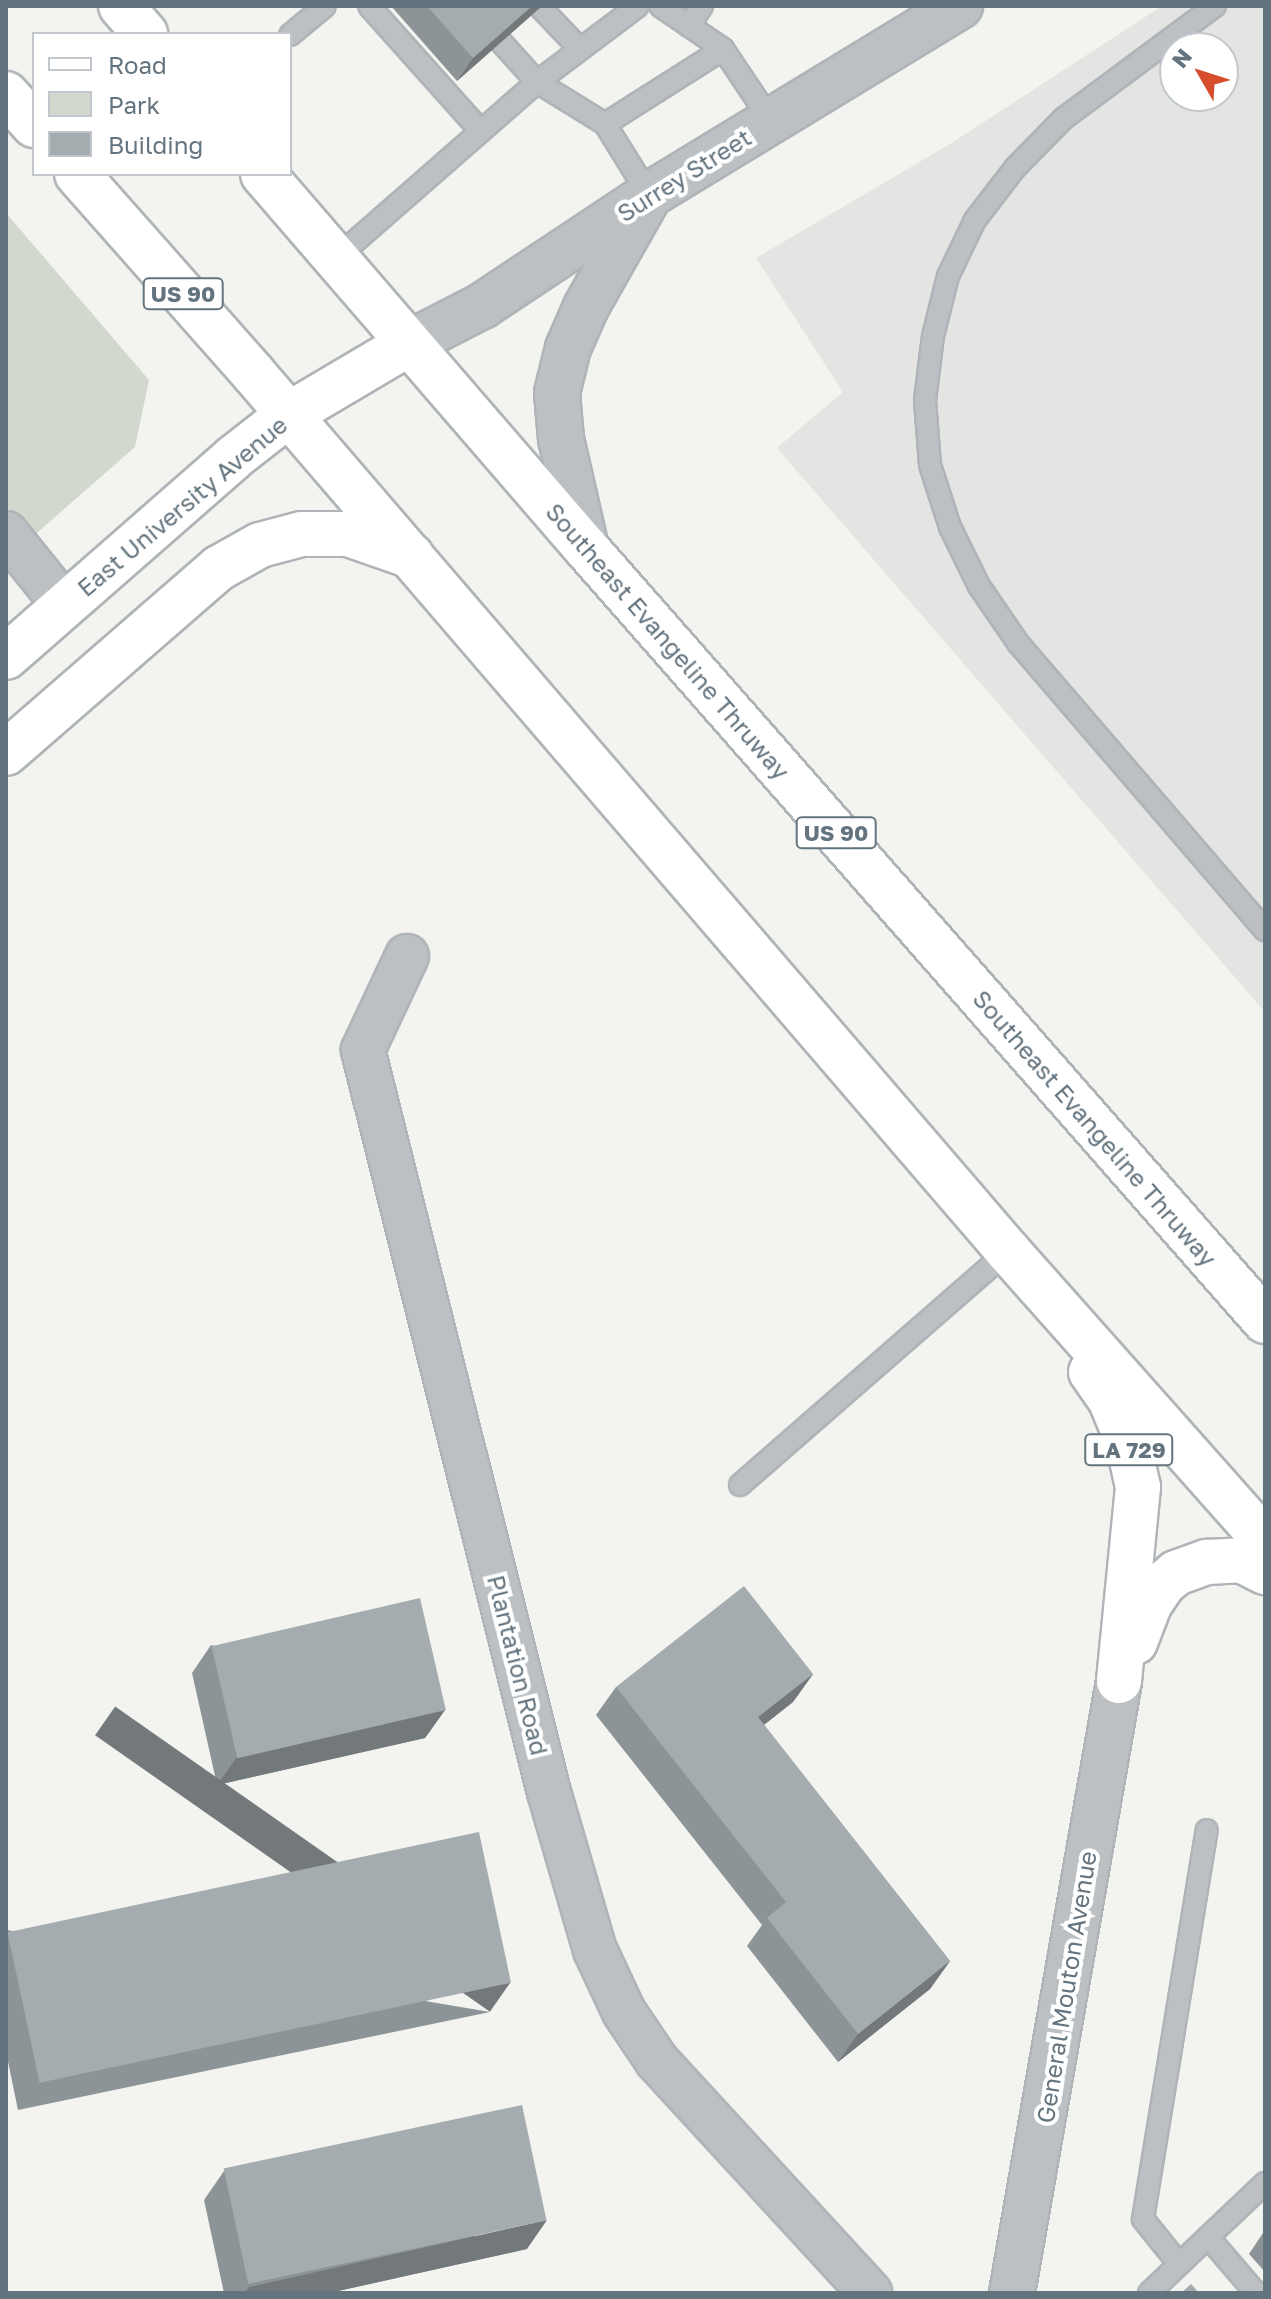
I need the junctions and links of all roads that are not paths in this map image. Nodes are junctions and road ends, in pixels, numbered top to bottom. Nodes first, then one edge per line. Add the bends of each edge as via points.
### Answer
1 (121, 6) edge
2 (325, 6) edge
3 (369, 6) edge
4 (638, 6) edge
5 (660, 6) edge
6 (702, 6) edge
7 (960, 6) edge
8 (1215, 6) edge
9 (540, 7) edge
10 (689, 26) junction
11 (143, 32) edge
12 (292, 33) edge
13 (501, 42) edge
14 (579, 48) junction
15 (723, 49) junction
16 (537, 82) junction
17 (6, 94) edge
18 (771, 121) junction
19 (32, 123) edge
20 (605, 124) junction
21 (480, 130) junction
22 (79, 176) edge
23 (265, 176) edge
24 (649, 195) junction
25 (335, 259) junction
26 (408, 344) junction
27 (288, 415) junction
28 (6, 533) edge
29 (586, 548) junction
30 (411, 556) junction
31 (65, 606) junction
32 (6, 657) edge
33 (6, 753) edge
34 (1265, 930) edge
35 (407, 956) dead end
36 (1008, 1251) junction
37 (1265, 1321) edge
38 (740, 1485) dead end
39 (1265, 1540) edge
40 (1265, 1572) edge
41 (1119, 1681) junction
42 (1207, 1830) dead end
43 (1265, 2183) edge
44 (1208, 2237) junction
45 (1179, 2264) junction
46 (870, 2293) edge
47 (1012, 2293) edge
48 (1149, 2293) edge
49 (1256, 2293) edge

1 - 11 main road
2 - 12 lane
3 - 21 lane
4 - 14 lane
5 - 10 lane
6 - 10 lane
7 - 18 street, Surrey Street
8 - 34 lane via 1063,119 1015,168 975,220 948,276 925,400 930,465 950,527 979,586 1018,643
9 - 14 lane
10 - 15 lane
13 - 16 lane
14 - 16 lane
15 - 18 lane
15 - 20 lane
16 - 20 lane
16 - 21 lane
17 - 19 main road
18 - 24 street, Surrey Street
20 - 24 lane
21 - 25 lane
22 - 27 main road, US 90
23 - 25 main road, Southeast Evangeline Thruway / US 90
24 - 26 street, Surrey Street via 482,306
24 - 29 street via 586,307 557,393 561,439
25 - 26 main road, Southeast Evangeline Thruway / US 90
26 - 27 main road, East University Avenue
26 - 29 main road, Southeast Evangeline Thruway / US 90
27 - 30 main road, US 90
27 - 31 main road, East University Avenue
28 - 31 street
29 - 37 main road, Southeast Evangeline Thruway / US 90
30 - 33 main road via 348,534 301,534 260,545 219,568
30 - 36 main road, US 90
31 - 32 main road, East University Avenue
35 - 46 street, Plantation Road via 363,1050 549,1792 595,1950 624,2012 657,2061
36 - 38 lane
36 - 39 main road, US 90
36 - 41 main road, LA 729 via 1111,1401 1128,1442 1138,1487
40 - 41 main road, LA 729 via 1241,1560 1207,1562 1176,1573 1149,1605
41 - 47 street, General Mouton Avenue / LA 729
42 - 45 lane via 1143,2219
43 - 44 lane
44 - 45 lane
44 - 49 lane
45 - 48 lane

